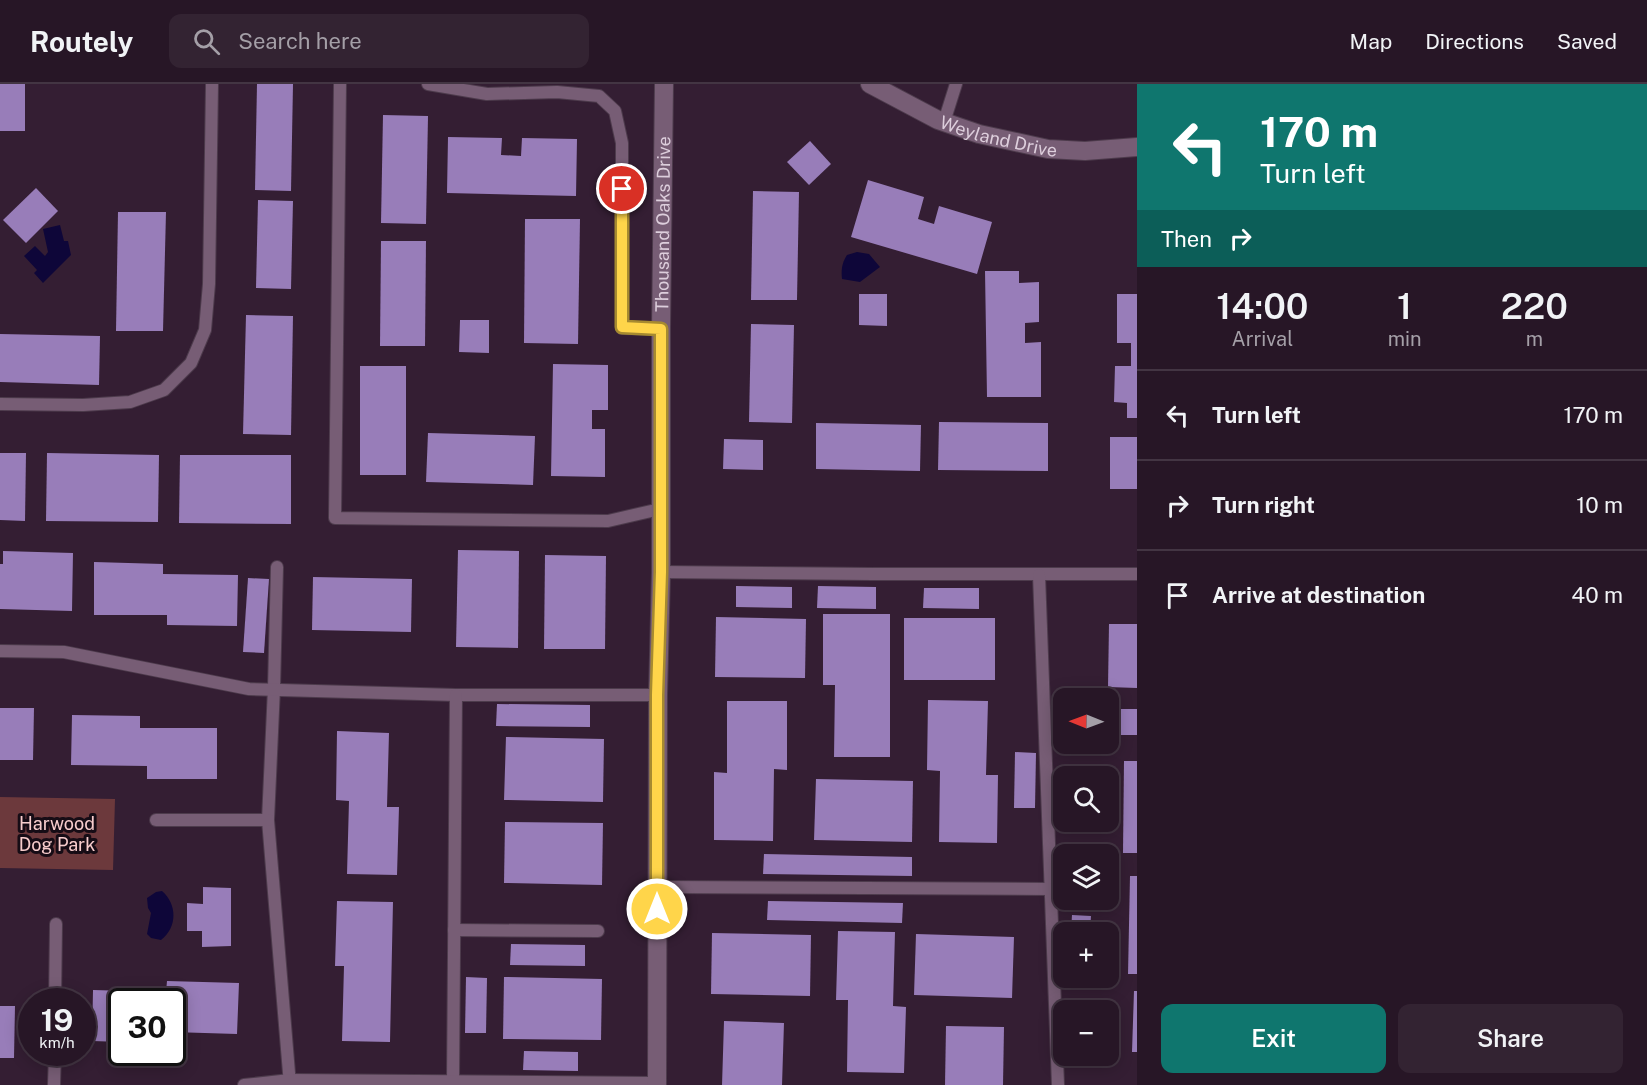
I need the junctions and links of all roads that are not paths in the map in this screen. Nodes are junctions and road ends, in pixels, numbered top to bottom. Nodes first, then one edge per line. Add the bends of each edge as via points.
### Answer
1 (212, 84) edge
2 (340, 84) edge
3 (428, 84) edge
4 (664, 84) edge
5 (870, 84) edge
6 (956, 84) edge
7 (944, 122) junction
8 (1137, 147) edge
9 (661, 329) junction
10 (0, 404) edge
11 (660, 508) junction
12 (277, 567) dead end
13 (661, 572) junction
14 (1137, 574) edge
15 (1039, 575) junction
16 (0, 651) edge
17 (274, 688) junction
18 (456, 695) junction
19 (657, 695) junction
20 (156, 820) dead end
21 (268, 820) junction
22 (657, 887) junction
23 (1050, 889) junction
24 (56, 924) dead end
25 (454, 930) junction
26 (598, 932) dead end
27 (55, 988) edge
28 (55, 1066) edge
29 (290, 1082) edge
30 (453, 1082) junction
31 (657, 1084) edge
32 (54, 1085) edge
33 (244, 1085) edge
34 (1058, 1085) edge

1 - 10 lane via 209,284 205,330 190,363 164,390 130,402
2 - 11 lane via 335,518 608,522
3 - 9 lane via 487,94 557,92 598,96 615,111 622,143 622,327
4 - 9 street, Thousand Oaks Drive
5 - 7 street, Weyland Drive
6 - 7 lane
7 - 8 street, Weyland Drive via 1048,149
9 - 11 street, Thousand Oaks Drive
11 - 13 street, Thousand Oaks Drive
12 - 17 lane
13 - 15 lane
13 - 19 street, Thousand Oaks Drive
14 - 15 lane
15 - 23 lane
16 - 17 lane via 64,652 249,689
17 - 18 lane
17 - 21 lane
18 - 19 lane
18 - 25 lane
19 - 22 street, Thousand Oaks Drive
20 - 21 lane
21 - 29 lane
22 - 23 lane
22 - 31 street, Thousand Oaks Drive
23 - 34 lane
24 - 27 lane
25 - 26 lane
25 - 30 lane
28 - 32 lane
29 - 30 lane
29 - 33 lane
30 - 31 lane

